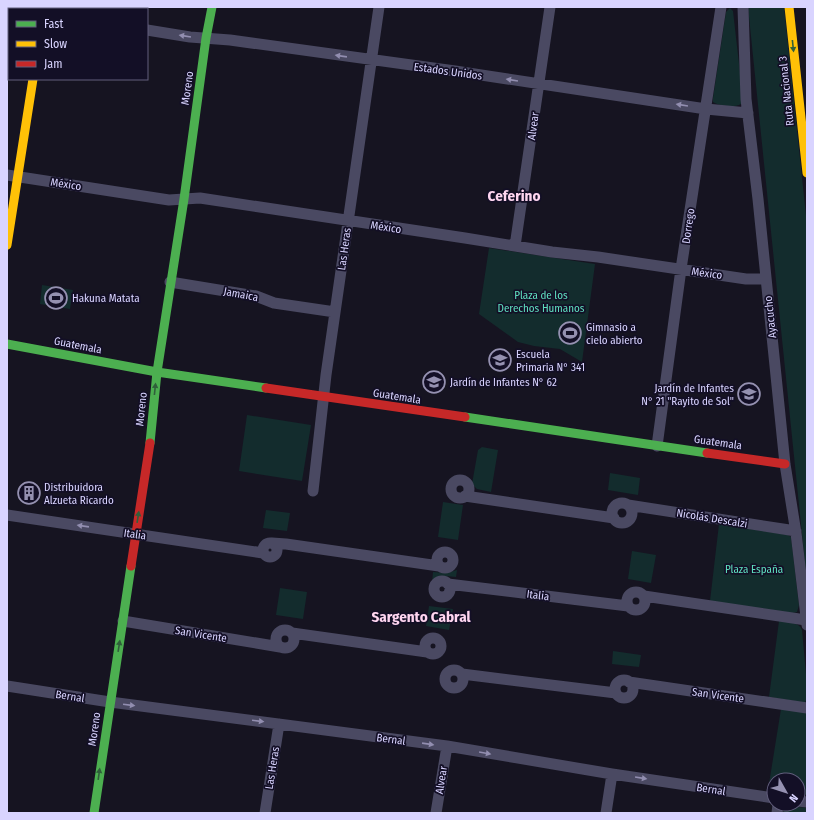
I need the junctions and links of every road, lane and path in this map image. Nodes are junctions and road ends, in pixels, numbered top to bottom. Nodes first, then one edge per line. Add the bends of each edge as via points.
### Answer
1 (212, 7) edge
2 (379, 7) edge
3 (550, 7) edge
4 (721, 7) edge
5 (743, 7) edge
6 (789, 7) edge
7 (148, 30) edge
8 (206, 38) junction
9 (370, 60) junction
10 (33, 80) edge
11 (539, 84) junction
12 (706, 109) junction
13 (748, 113) junction
14 (807, 173) edge
15 (12, 176) edge
16 (184, 199) junction
17 (348, 221) junction
18 (7, 245) edge
19 (515, 246) junction
20 (682, 269) junction
21 (766, 279) junction
22 (170, 282) junction
23 (335, 312) junction
24 (7, 344) edge
25 (157, 372) junction
26 (323, 397) junction
27 (657, 446) junction
28 (785, 464) junction
29 (313, 491) dead end
30 (465, 496) dead end
31 (7, 515) edge
32 (796, 531) junction
33 (135, 534) junction
34 (440, 566) dead end
35 (448, 584) dead end
36 (806, 620) edge
37 (122, 621) junction
38 (807, 626) edge
39 (427, 652) dead end
40 (462, 674) dead end
41 (7, 686) edge
42 (110, 702) junction
43 (807, 708) edge
44 (279, 724) junction
45 (446, 746) junction
46 (612, 774) junction
47 (766, 797) edge
48 (94, 813) edge
49 (265, 813) edge
50 (436, 813) edge
51 (606, 813) edge

1 - 8 main road, Moreno
2 - 9 street, Las Heras
3 - 11 street, Alvear
4 - 12 street, Dorrego
5 - 13 street, Ayacucho
6 -> 14 main road, Ruta Nacional 3
8 -> 7 street, Estados Unidos
9 -> 8 street, Estados Unidos
8 - 16 main road, Moreno
11 -> 9 street, Estados Unidos
9 - 17 street, Las Heras
10 - 15 main road
12 -> 11 street, Estados Unidos
11 - 19 street, Alvear
12 - 13 street, Estados Unidos
12 - 20 street, Dorrego
13 - 21 street, Ayacucho
15 - 16 street, México via 168,200
15 - 18 main road
16 - 17 street, México via 200,198
16 - 22 main road, Moreno
17 - 19 street, México
17 - 23 street, Las Heras
19 - 20 street, México
20 - 21 street, México
20 - 27 street, Dorrego
21 - 28 street, Ayacucho
22 - 23 street, Jamaica via 256,296 274,303
22 - 25 main road, Moreno
23 - 26 street, Las Heras
24 - 25 main road, Guatemala
25 - 26 main road, Guatemala
33 -> 25 main road, Moreno
26 - 27 main road, Guatemala
26 - 29 street, Las Heras
27 - 28 main road, Guatemala
28 - 32 street, Ayacucho
30 - 32 street, Nicolás Descalzi via 614,518 620,522 631,517 632,510 628,505
33 -> 31 street, Italia
32 - 36 street, Ayacucho
33 - 34 street, Italia via 263,553 269,558 276,554 277,548 272,543
33 - 37 main road, Moreno
35 - 36 street, Italia via 628,606 634,610 643,607 644,596
36 - 38 street, Ayacucho
37 - 39 street, San Vicente via 280,647 276,642 276,636 286,630 292,633
42 -> 37 main road, Moreno
40 - 43 street, San Vicente via 616,693 623,698 631,695 633,687 629,682
41 - 42 street, Bernal
42 -> 44 street, Bernal
48 -> 42 main road, Moreno
44 -> 45 street, Bernal
44 - 49 street, Las Heras
45 -> 46 street, Bernal
45 - 50 street, Alvear
46 -> 47 street, Bernal
46 - 51 street

